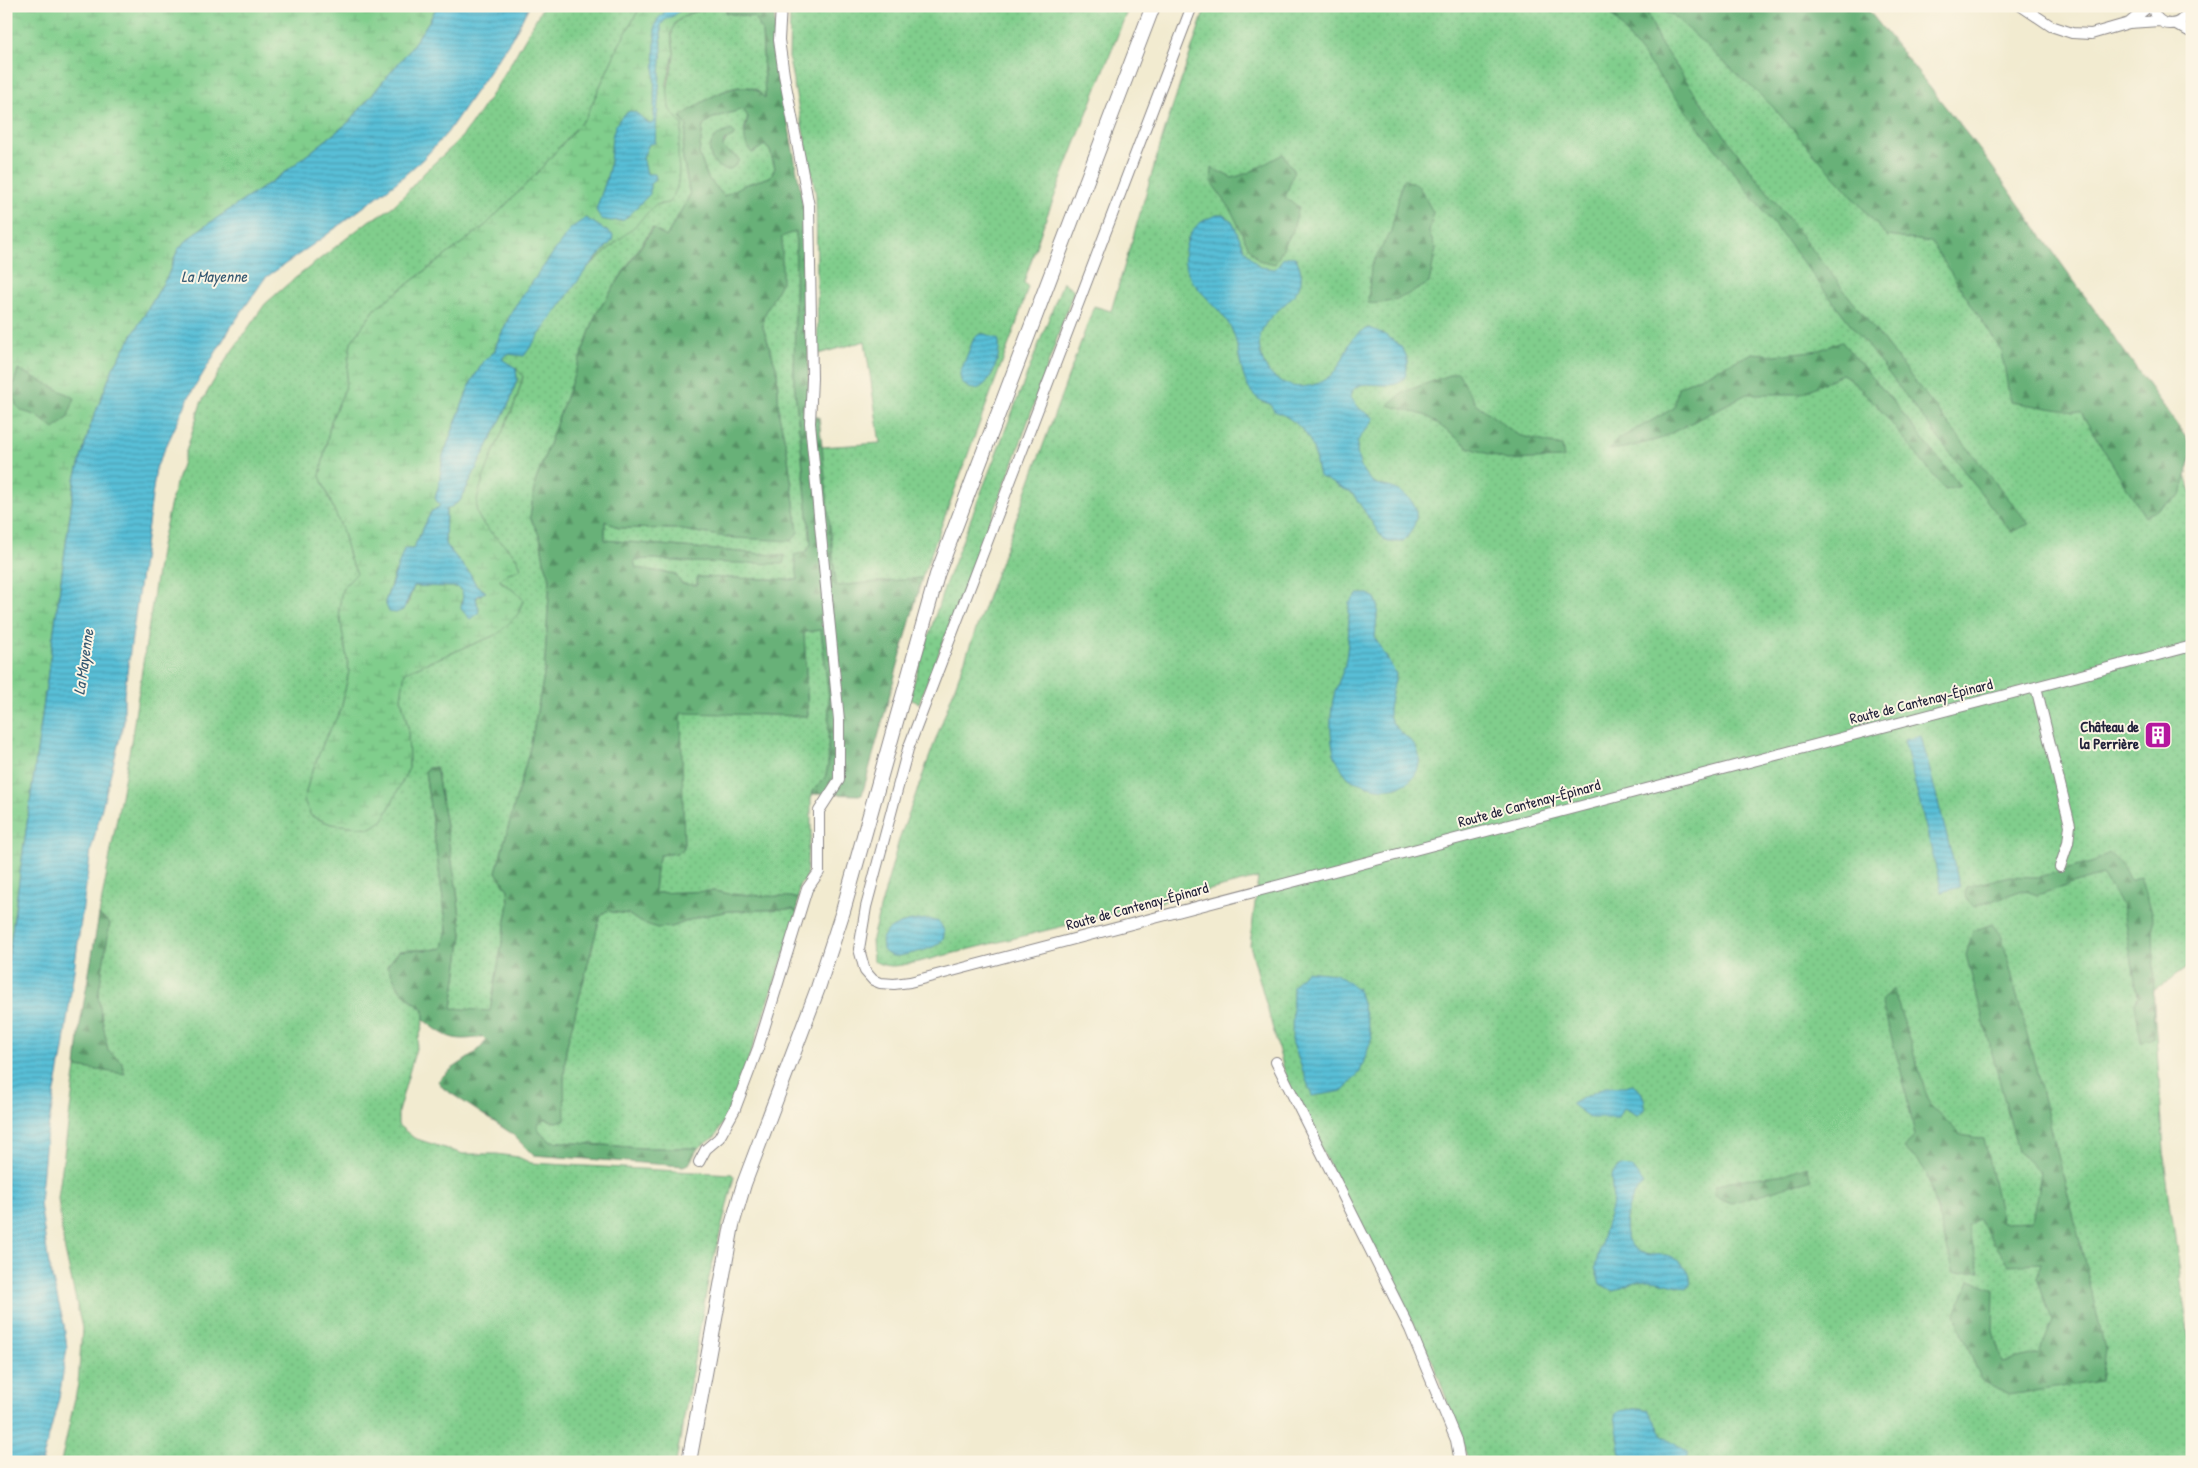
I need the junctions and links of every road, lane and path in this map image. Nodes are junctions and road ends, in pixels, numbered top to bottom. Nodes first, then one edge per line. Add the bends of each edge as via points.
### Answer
1 (780, 6) edge
2 (1153, 6) edge
3 (1192, 6) edge
4 (2021, 6) edge
5 (2151, 6) edge
6 (2189, 12) edge
7 (2160, 22) junction
8 (2129, 23) junction
9 (2176, 24) junction
10 (2192, 33) edge
11 (2192, 646) edge
12 (2036, 687) junction
13 (2060, 867) dead end
14 (1276, 1062) dead end
15 (699, 1162) dead end
16 (689, 1462) edge
17 (1460, 1462) edge

1 - 15 street via 779,40 808,206 810,423 839,720 839,780 819,812 819,872 808,889 758,1048 735,1109 719,1138 706,1149
2 - 16 main road via 937,575 818,988 744,1184 732,1225
3 - 12 street, Route de Cantenay-Épinard via 908,749 866,908 859,949 865,970 873,980 894,984 910,982
4 - 8 street via 2051,26 2072,33 2097,33
5 - 7 street
5 - 8 street
6 - 9 street
7 - 8 street
7 - 9 street
9 - 10 street
11 - 12 street, Route de Cantenay-Épinard
12 - 13 street via 2070,825
14 - 17 street via 1410,1329 1456,1440

